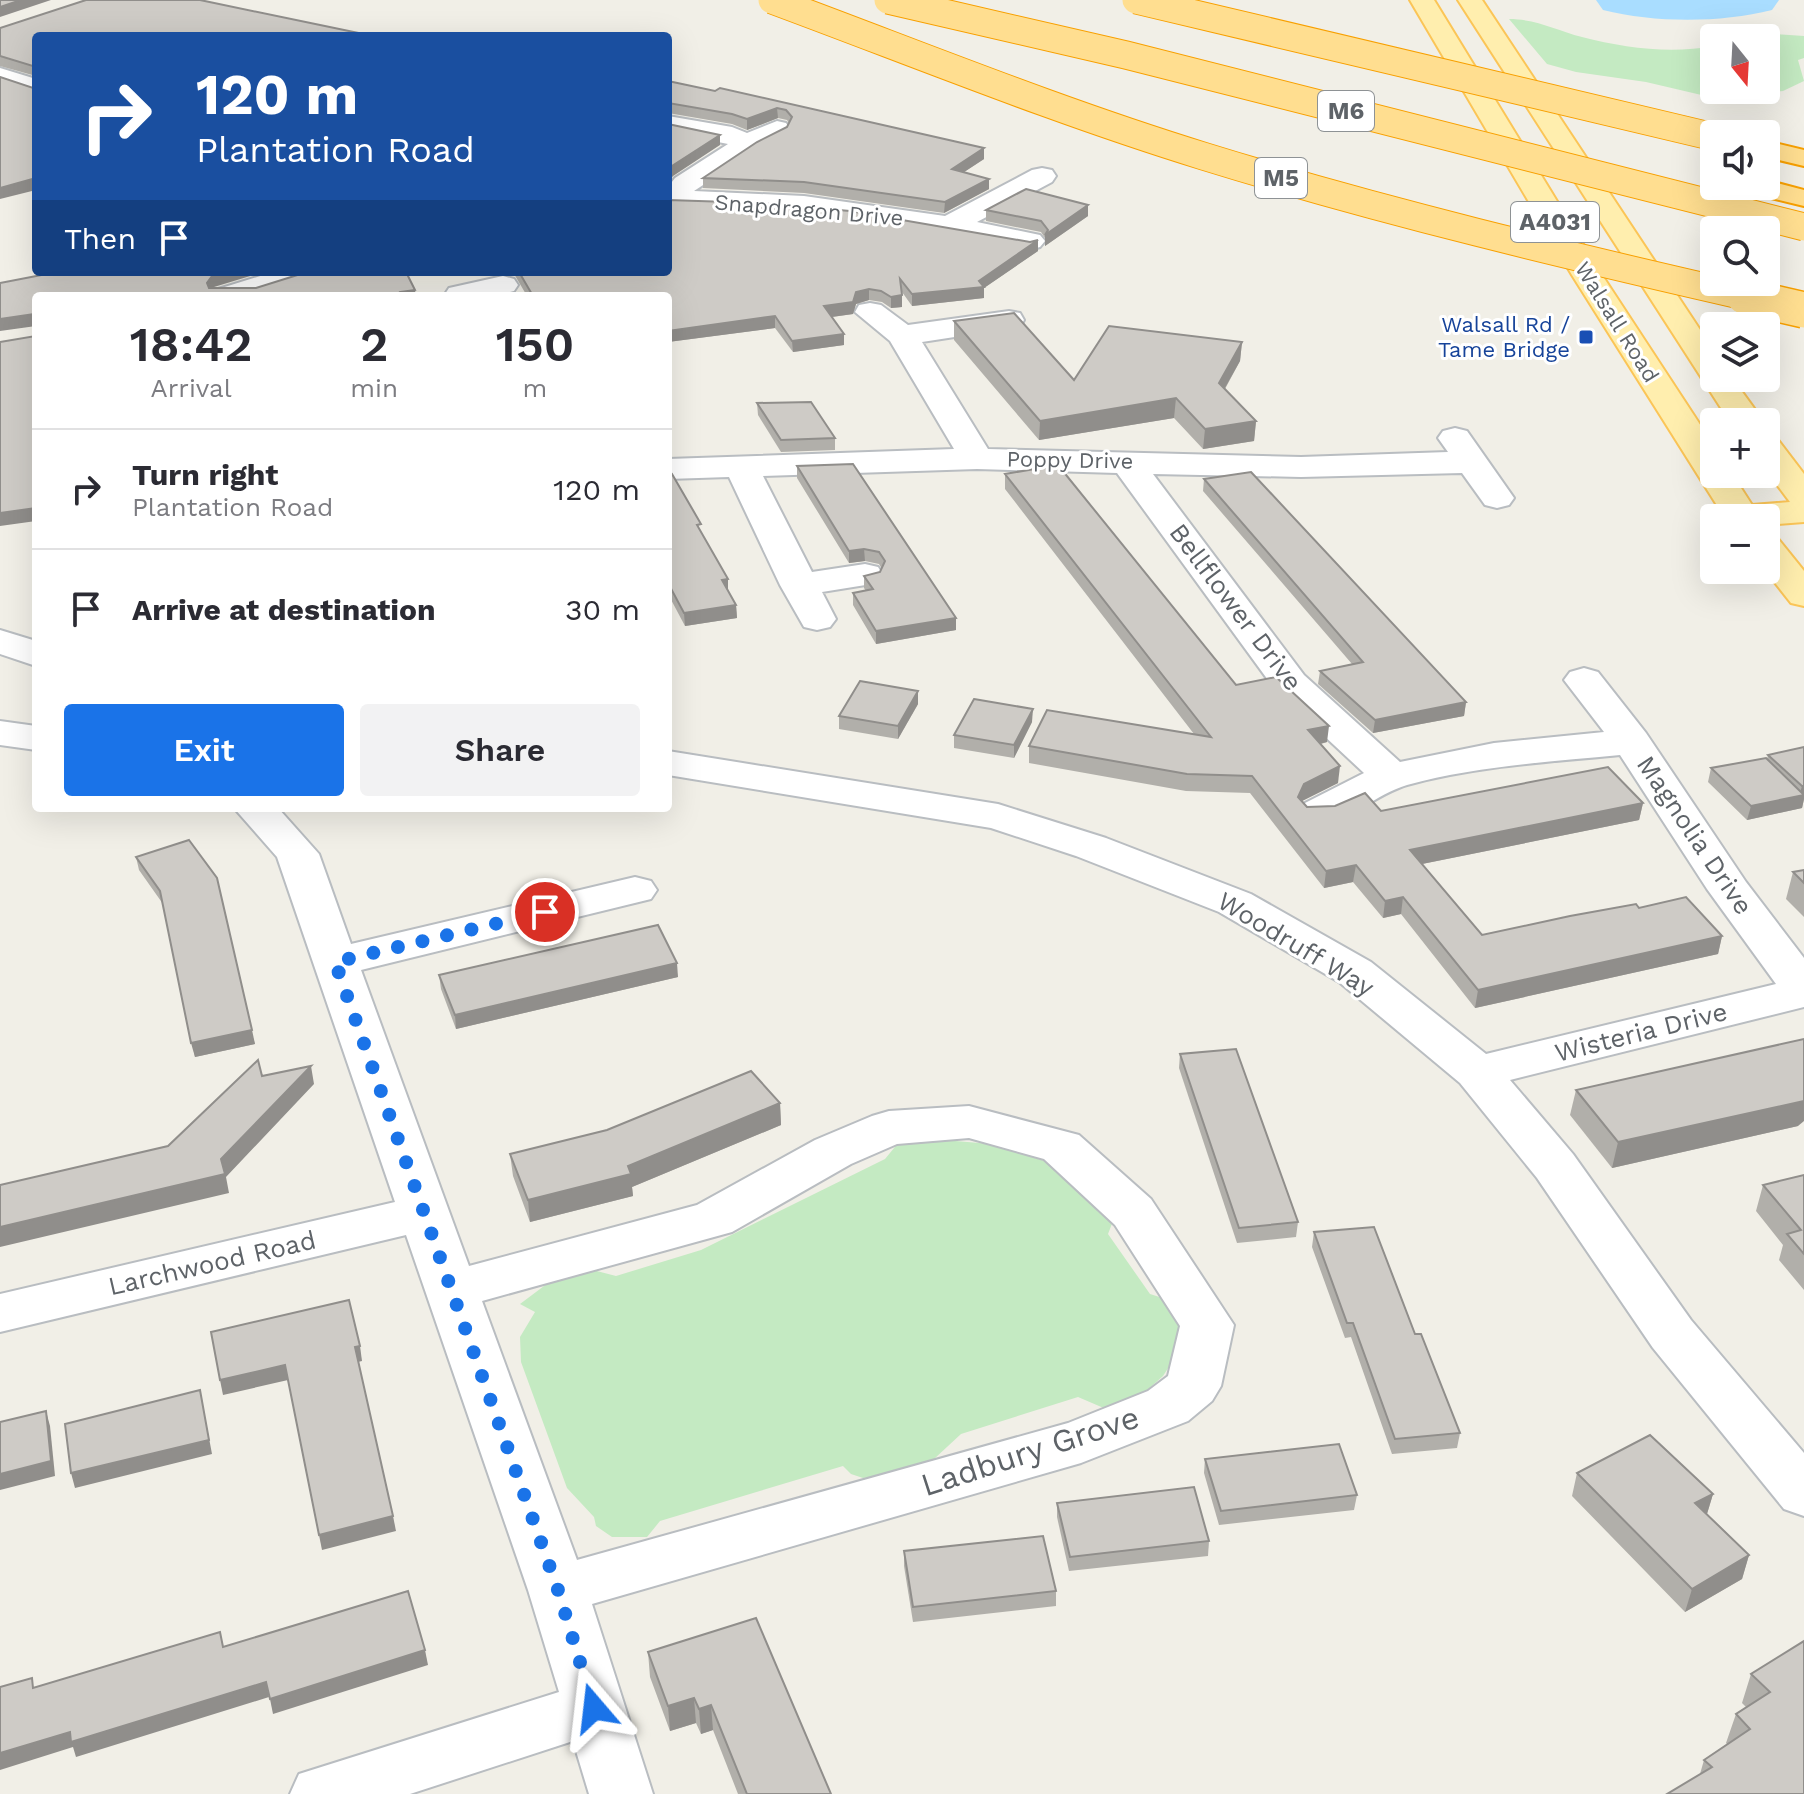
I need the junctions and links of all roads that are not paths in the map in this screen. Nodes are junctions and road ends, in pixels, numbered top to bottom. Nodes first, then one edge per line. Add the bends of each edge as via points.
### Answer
1 (772, 0) edge
2 (888, 0) edge
3 (1136, 0) edge
4 (1422, 0) edge
5 (1470, 1) edge
6 (0, 76) edge
7 (32, 86) edge
8 (1452, 109) dead end
9 (672, 125) edge
10 (777, 129) edge
11 (1700, 134) edge
12 (746, 144) junction
13 (1591, 144) dead end
14 (1780, 152) edge
15 (1804, 158) edge
16 (1042, 176) dead end
17 (1780, 192) edge
18 (1804, 198) edge
19 (675, 199) edge
20 (950, 225) junction
21 (1804, 227) edge
22 (1030, 241) edge
23 (292, 276) edge
24 (439, 276) edge
25 (503, 285) dead end
26 (240, 292) edge
27 (457, 292) edge
28 (473, 292) edge
29 (1804, 310) edge
30 (870, 312) dead end
31 (1009, 320) edge
32 (902, 335) junction
33 (1700, 353) edge
34 (977, 459) junction
35 (1126, 461) junction
36 (1780, 465) edge
37 (741, 467) junction
38 (672, 469) edge
39 (1804, 497) edge
40 (1497, 498) dead end
41 (1734, 504) edge
42 (1804, 511) edge
43 (1780, 513) edge
44 (1780, 565) edge
45 (865, 575) edge
46 (798, 585) junction
47 (1804, 595) edge
48 (817, 619) dead end
49 (0, 641) edge
50 (32, 653) edge
51 (1584, 680) dead end
52 (0, 733) edge
53 (32, 737) edge
54 (1632, 742) junction
55 (672, 764) edge
56 (1391, 776) junction
57 (259, 812) edge
58 (1320, 812) edge
59 (635, 890) dead end
60 (335, 962) junction
61 (1804, 991) edge
62 (1477, 1072) junction
63 (424, 1213) junction
64 (451, 1290) junction
65 (0, 1313) edge
66 (1804, 1493) edge
67 (558, 1590) junction
68 (594, 1708) junction
69 (322, 1794) edge
70 (621, 1794) edge

1 - 29 highway, M5, bridge via 1005,89 1218,160 1524,246
2 - 21 highway, M6, bridge
3 - 11 highway, bridge
4 - 41 main road, Walsall Road / A4031 via 1587,275
5 - 33 main road, Walsall Road / A4031
6 - 7 street
8 - 13 highway
9 - 12 street via 732,135
10 - 12 street
12 - 19 street via 685,184
14 - 15 highway
16 - 20 street
17 - 18 highway
19 - 20 street, Snapdragon Drive via 793,206
20 - 22 street, Snapdragon Drive
23 - 26 street
24 - 27 street
25 - 28 street
30 - 32 street
31 - 32 street
32 - 34 street
34 - 35 street, Poppy Drive
34 - 37 street, Poppy Drive
35 - 40 street, Poppy Drive via 1301,467 1464,450
35 - 56 street, Bellflower Drive via 1290,683
36 - 39 main road
37 - 38 street, Poppy Drive
37 - 46 street
42 - 43 main road
44 - 47 main road
45 - 46 street
46 - 48 street
49 - 50 street
51 - 54 street, Magnolia Drive
52 - 53 street
54 - 56 street via 1494,755
54 - 61 street, Magnolia Drive
55 - 62 street, Woodruff Way via 998,817 1105,853 1235,903 1355,972
56 - 58 street
57 - 60 street via 297,854
59 - 60 street
60 - 63 street
61 - 62 street, Wisteria Drive
62 - 66 street, Woodruff Way via 1555,1166 1672,1334
63 - 64 street
63 - 65 street, Larchwood Road
64 - 67 street
64 - 67 street, Ladbury Grove via 714,1219 833,1152 889,1128 969,1122 1061,1147 1133,1212 1207,1325 1193,1386 1168,1406 1081,1441
67 - 68 street
68 - 69 street
68 - 70 street

